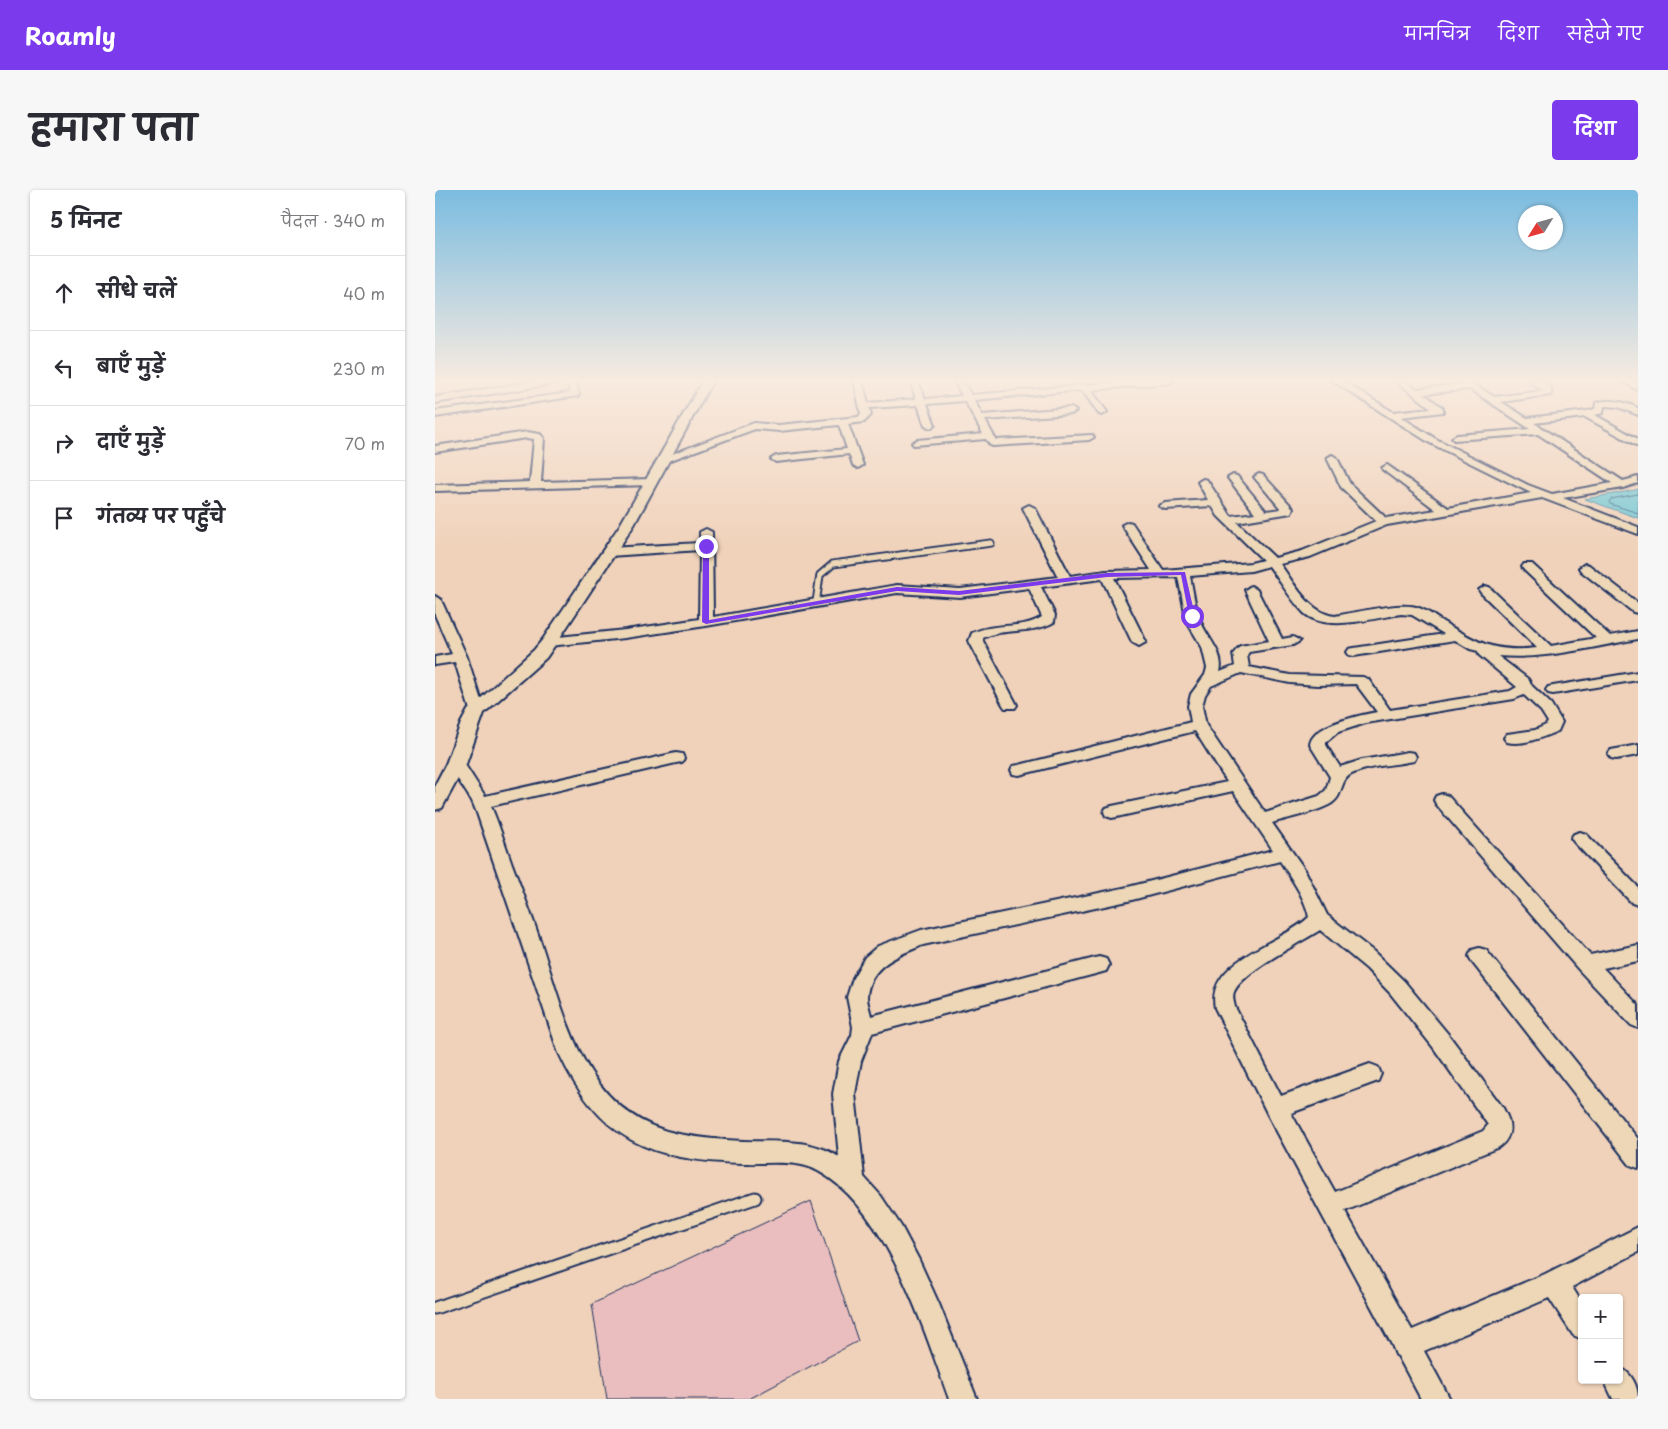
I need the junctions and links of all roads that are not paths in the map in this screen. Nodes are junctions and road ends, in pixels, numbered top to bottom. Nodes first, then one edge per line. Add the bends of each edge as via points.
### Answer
1 (518, 436) edge
2 (537, 436) edge
3 (677, 436) edge
4 (726, 436) edge
5 (848, 436) edge
6 (984, 436) edge
7 (988, 436) edge
8 (1425, 436) edge
9 (1476, 436) edge
10 (1549, 436) edge
11 (1089, 437) dead end
12 (1457, 438) dead end
13 (917, 443) dead end
14 (435, 449) edge
15 (853, 451) junction
16 (1332, 458) dead end
17 (664, 459) junction
18 (776, 459) dead end
19 (858, 465) dead end
20 (1387, 468) dead end
21 (1259, 477) dead end
22 (1233, 478) dead end
23 (1638, 480) edge
24 (651, 482) junction
25 (1203, 482) dead end
26 (1623, 484) junction
27 (535, 486) junction
28 (435, 488) edge
29 (1546, 496) junction
30 (1214, 503) junction
31 (1165, 506) dead end
32 (1029, 508) dead end
33 (1444, 510) junction
34 (1263, 515) junction
35 (1227, 520) junction
36 (1384, 522) junction
37 (1128, 525) dead end
38 (1638, 530) edge
39 (706, 532) dead end
40 (991, 543) dead end
41 (706, 546) junction
42 (609, 552) junction
43 (1273, 563) junction
44 (1528, 567) dead end
45 (1585, 568) dead end
46 (1159, 573) junction
47 (1183, 573) junction
48 (1107, 575) junction
49 (1065, 580) junction
50 (1033, 584) junction
51 (1251, 590) dead end
52 (1485, 590) dead end
53 (435, 600) edge
54 (816, 602) junction
55 (1638, 609) edge
56 (706, 622) junction
57 (1638, 635) edge
58 (1455, 636) junction
59 (1293, 640) dead end
60 (1606, 640) junction
61 (549, 642) junction
62 (1139, 642) dead end
63 (1277, 643) junction
64 (1475, 646) junction
65 (1548, 651) junction
66 (1354, 652) dead end
67 (460, 657) junction
68 (435, 661) edge
69 (1240, 669) junction
70 (1638, 676) edge
71 (1207, 683) junction
72 (1525, 688) junction
73 (1553, 690) dead end
74 (1010, 705) dead end
75 (477, 710) junction
76 (1387, 716) junction
77 (1199, 725) junction
78 (1512, 738) dead end
79 (1638, 750) edge
80 (1616, 754) dead end
81 (1408, 757) dead end
82 (675, 758) dead end
83 (456, 764) junction
84 (1019, 770) dead end
85 (1338, 777) junction
86 (1237, 785) junction
87 (1442, 800) dead end
88 (435, 803) edge
89 (481, 803) junction
90 (1113, 812) dead end
91 (1262, 820) junction
92 (1580, 838) dead end
93 (1285, 853) junction
94 (1638, 898) edge
95 (1319, 919) junction
96 (1638, 952) edge
97 (1479, 956) dead end
98 (1586, 964) junction
99 (1099, 965) dead end
100 (1638, 1019) edge
101 (863, 1028) junction
102 (1371, 1074) dead end
103 (1277, 1108) junction
104 (1638, 1157) edge
105 (853, 1182) junction
106 (755, 1198) dead end
107 (1331, 1205) junction
108 (1638, 1238) edge
109 (1554, 1283) junction
110 (435, 1308) edge
111 (1578, 1320) edge
112 (1405, 1346) junction
113 (1620, 1384) edge
114 (963, 1399) edge
115 (1436, 1399) edge
116 (1629, 1399) edge

1 - 14 street
2 - 27 street
3 - 17 street
4 - 17 street
5 - 15 street
6 - 13 street
7 - 11 street via 997,444
8 - 29 street
9 - 12 street
10 - 26 street
15 - 18 street
15 - 19 street
16 - 36 street via 1345,485
17 - 24 street
20 - 33 street
21 - 34 street via 1287,508 1287,511
22 - 34 street
23 - 26 street
24 - 27 street
24 - 42 street
25 - 30 street
26 - 29 street
27 - 28 street
29 - 33 street
29 - 38 street
30 - 31 street
30 - 35 street
32 - 49 street
33 - 36 street
34 - 35 street
35 - 43 street
36 - 43 street via 1306,554
37 - 46 street
39 - 41 street
40 - 54 lane via 833,564 818,576
41 - 42 street
41 - 56 street
42 - 61 street
43 - 47 street
43 - 58 street via 1309,611 1325,619 1407,610 1425,615
44 - 60 street
45 - 55 street
46 - 47 street
46 - 48 street
47 - 71 street via 1194,622 1212,658 1213,676
48 - 49 street
48 - 62 street
49 - 50 street
50 - 54 street via 959,593 897,589
50 - 74 street via 1049,619 1037,625 982,632 976,641
51 - 63 street
52 - 65 street
53 - 67 street
54 - 56 street
56 - 61 street
57 - 60 street
58 - 64 street
58 - 66 street
59 - 63 street
60 - 65 street
61 - 75 street via 540,654
63 - 69 street via 1245,649 1240,654
64 - 65 street via 1508,653
64 - 72 street via 1517,677
67 - 68 street
67 - 75 street
69 - 71 street
69 - 76 street via 1297,680 1358,680 1363,682
70 - 73 street
71 - 77 street via 1198,694 1195,706
72 - 76 street via 1513,695
72 - 78 street via 1543,703 1555,722 1553,728 1538,734
75 - 83 street
76 - 85 street via 1346,724 1318,740 1322,754
77 - 84 street
77 - 86 street
79 - 80 street
81 - 85 street via 1351,768
82 - 89 street
83 - 88 street
83 - 89 street
85 - 91 street via 1333,795 1325,800
86 - 90 street
86 - 91 street
87 - 98 street
89 - 105 street via 567,1053 605,1108 629,1127 654,1139 695,1148 787,1152 827,1163
91 - 93 street
92 - 94 street
93 - 95 street via 1313,900
93 - 101 street via 1128,894 903,944 885,952 863,978 857,997
95 - 103 street via 1239,972 1228,982 1223,993 1225,1008
95 - 107 street via 1380,970 1412,1004 1495,1115 1500,1129 1491,1139
96 - 98 street
97 - 104 street
98 - 100 street
99 - 101 street
101 - 105 street via 850,1061 844,1094
102 - 103 street
103 - 107 street
105 - 114 street via 875,1208 906,1260 925,1298
106 - 110 lane
107 - 112 street
108 - 109 street
109 - 111 street
109 - 112 street
112 - 115 street
113 - 116 street

